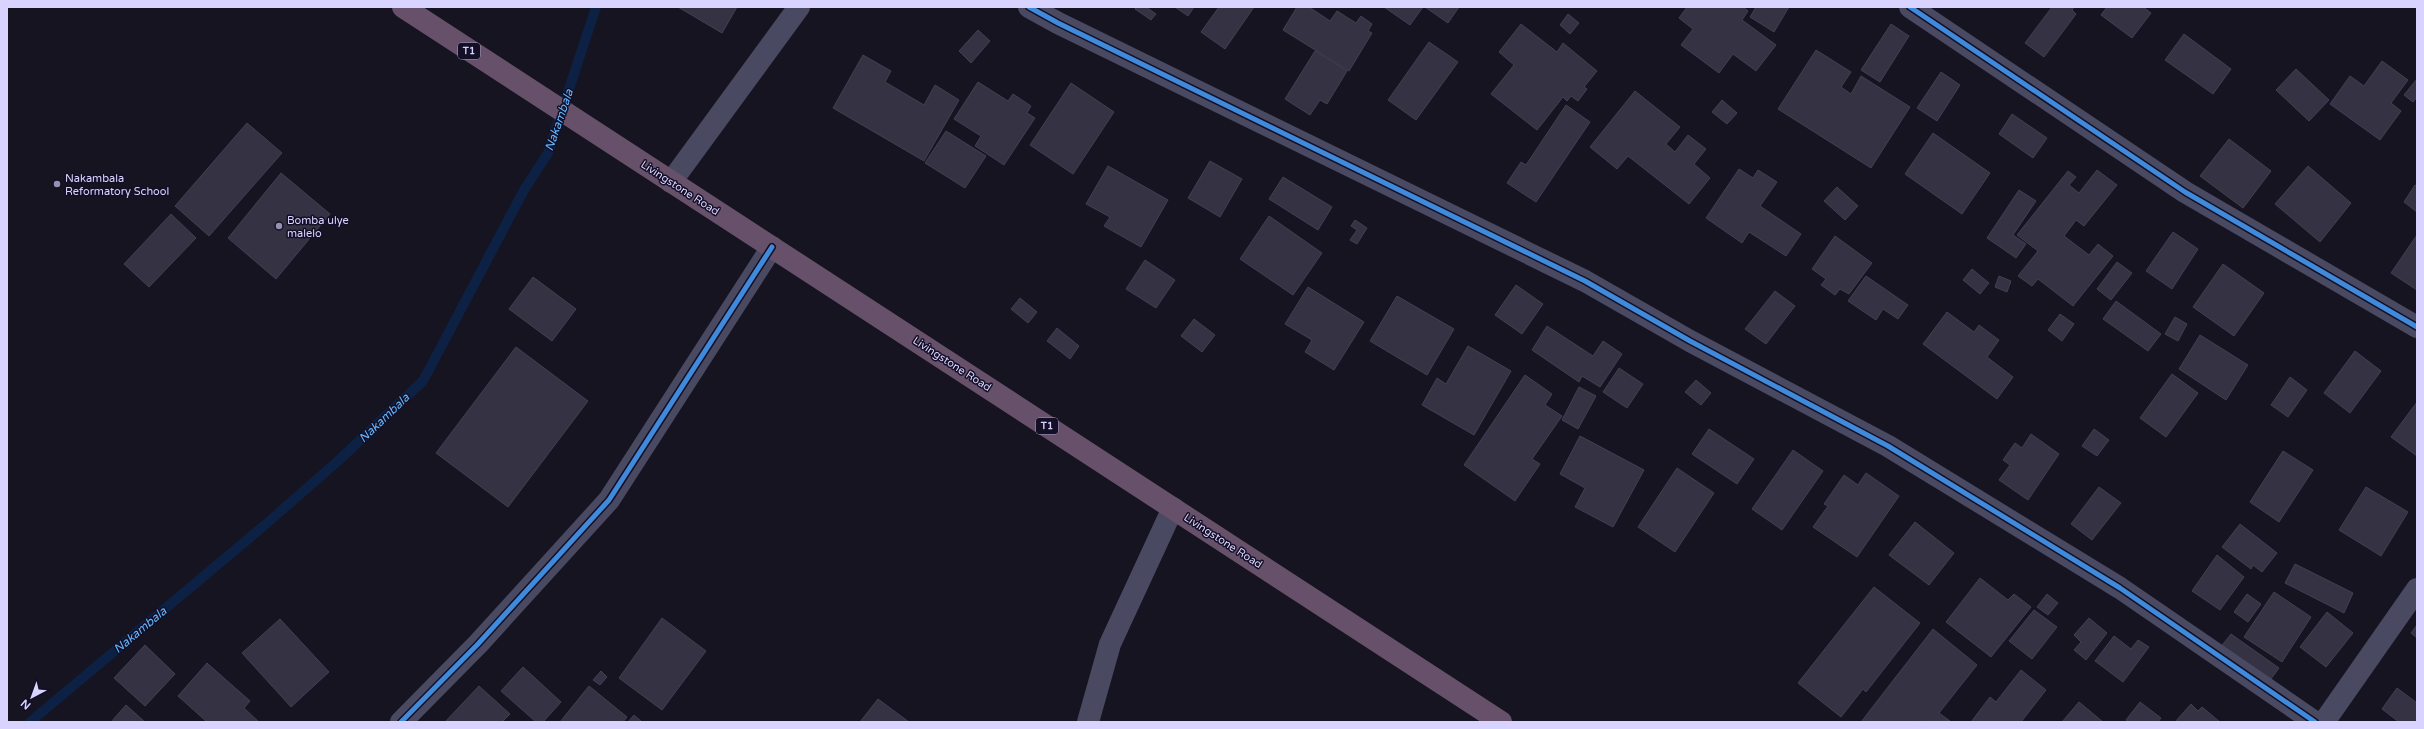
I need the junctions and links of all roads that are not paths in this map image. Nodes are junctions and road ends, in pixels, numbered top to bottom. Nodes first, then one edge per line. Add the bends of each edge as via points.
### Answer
1 (403, 7) edge
2 (799, 7) edge
3 (1029, 7) edge
4 (1910, 7) edge
5 (671, 182) junction
6 (772, 247) junction
7 (2417, 327) edge
8 (1173, 508) junction
9 (2417, 589) edge
10 (401, 722) edge
11 (1088, 722) edge
12 (1501, 722) edge
13 (2315, 722) edge
14 (2324, 722) edge

1 - 5 highway, Livingstone Road / T1
2 - 5 street
3 - 13 street via 1065,27 1585,281 1696,344 1888,446 2120,588
4 - 7 street via 2185,192
5 - 6 highway, Livingstone Road / T1
6 - 8 highway, Livingstone Road / T1
6 - 10 street via 609,500 478,644
8 - 11 street via 1110,644
8 - 12 highway, Livingstone Road / T1
9 - 14 street

